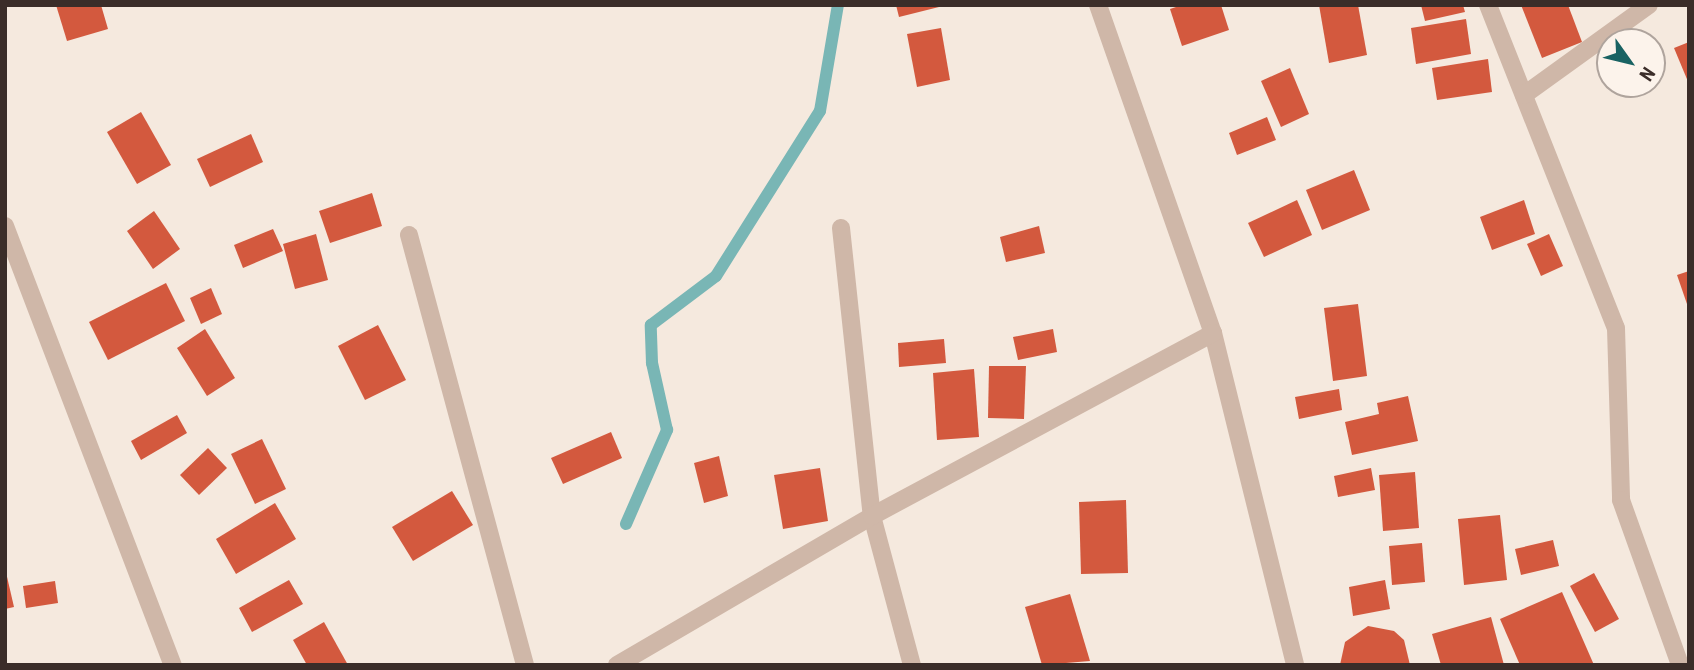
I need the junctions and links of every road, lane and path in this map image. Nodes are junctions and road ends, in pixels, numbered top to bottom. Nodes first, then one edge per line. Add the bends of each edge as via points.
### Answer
1 (1098, 5) edge
2 (1488, 5) edge
3 (1649, 5) edge
4 (1524, 95) junction
5 (5, 226) edge
6 (841, 228) dead end
7 (409, 235) dead end
8 (1213, 333) junction
9 (872, 516) junction
10 (173, 665) edge
11 (525, 665) edge
12 (617, 665) edge
13 (912, 665) edge
14 (1295, 665) edge
15 (1680, 665) edge

1 - 8 street
2 - 4 street
3 - 4 street
4 - 15 street via 1616,328 1621,500
5 - 10 street
6 - 9 street
7 - 11 street
8 - 9 street
8 - 14 street
9 - 12 street
9 - 13 street

